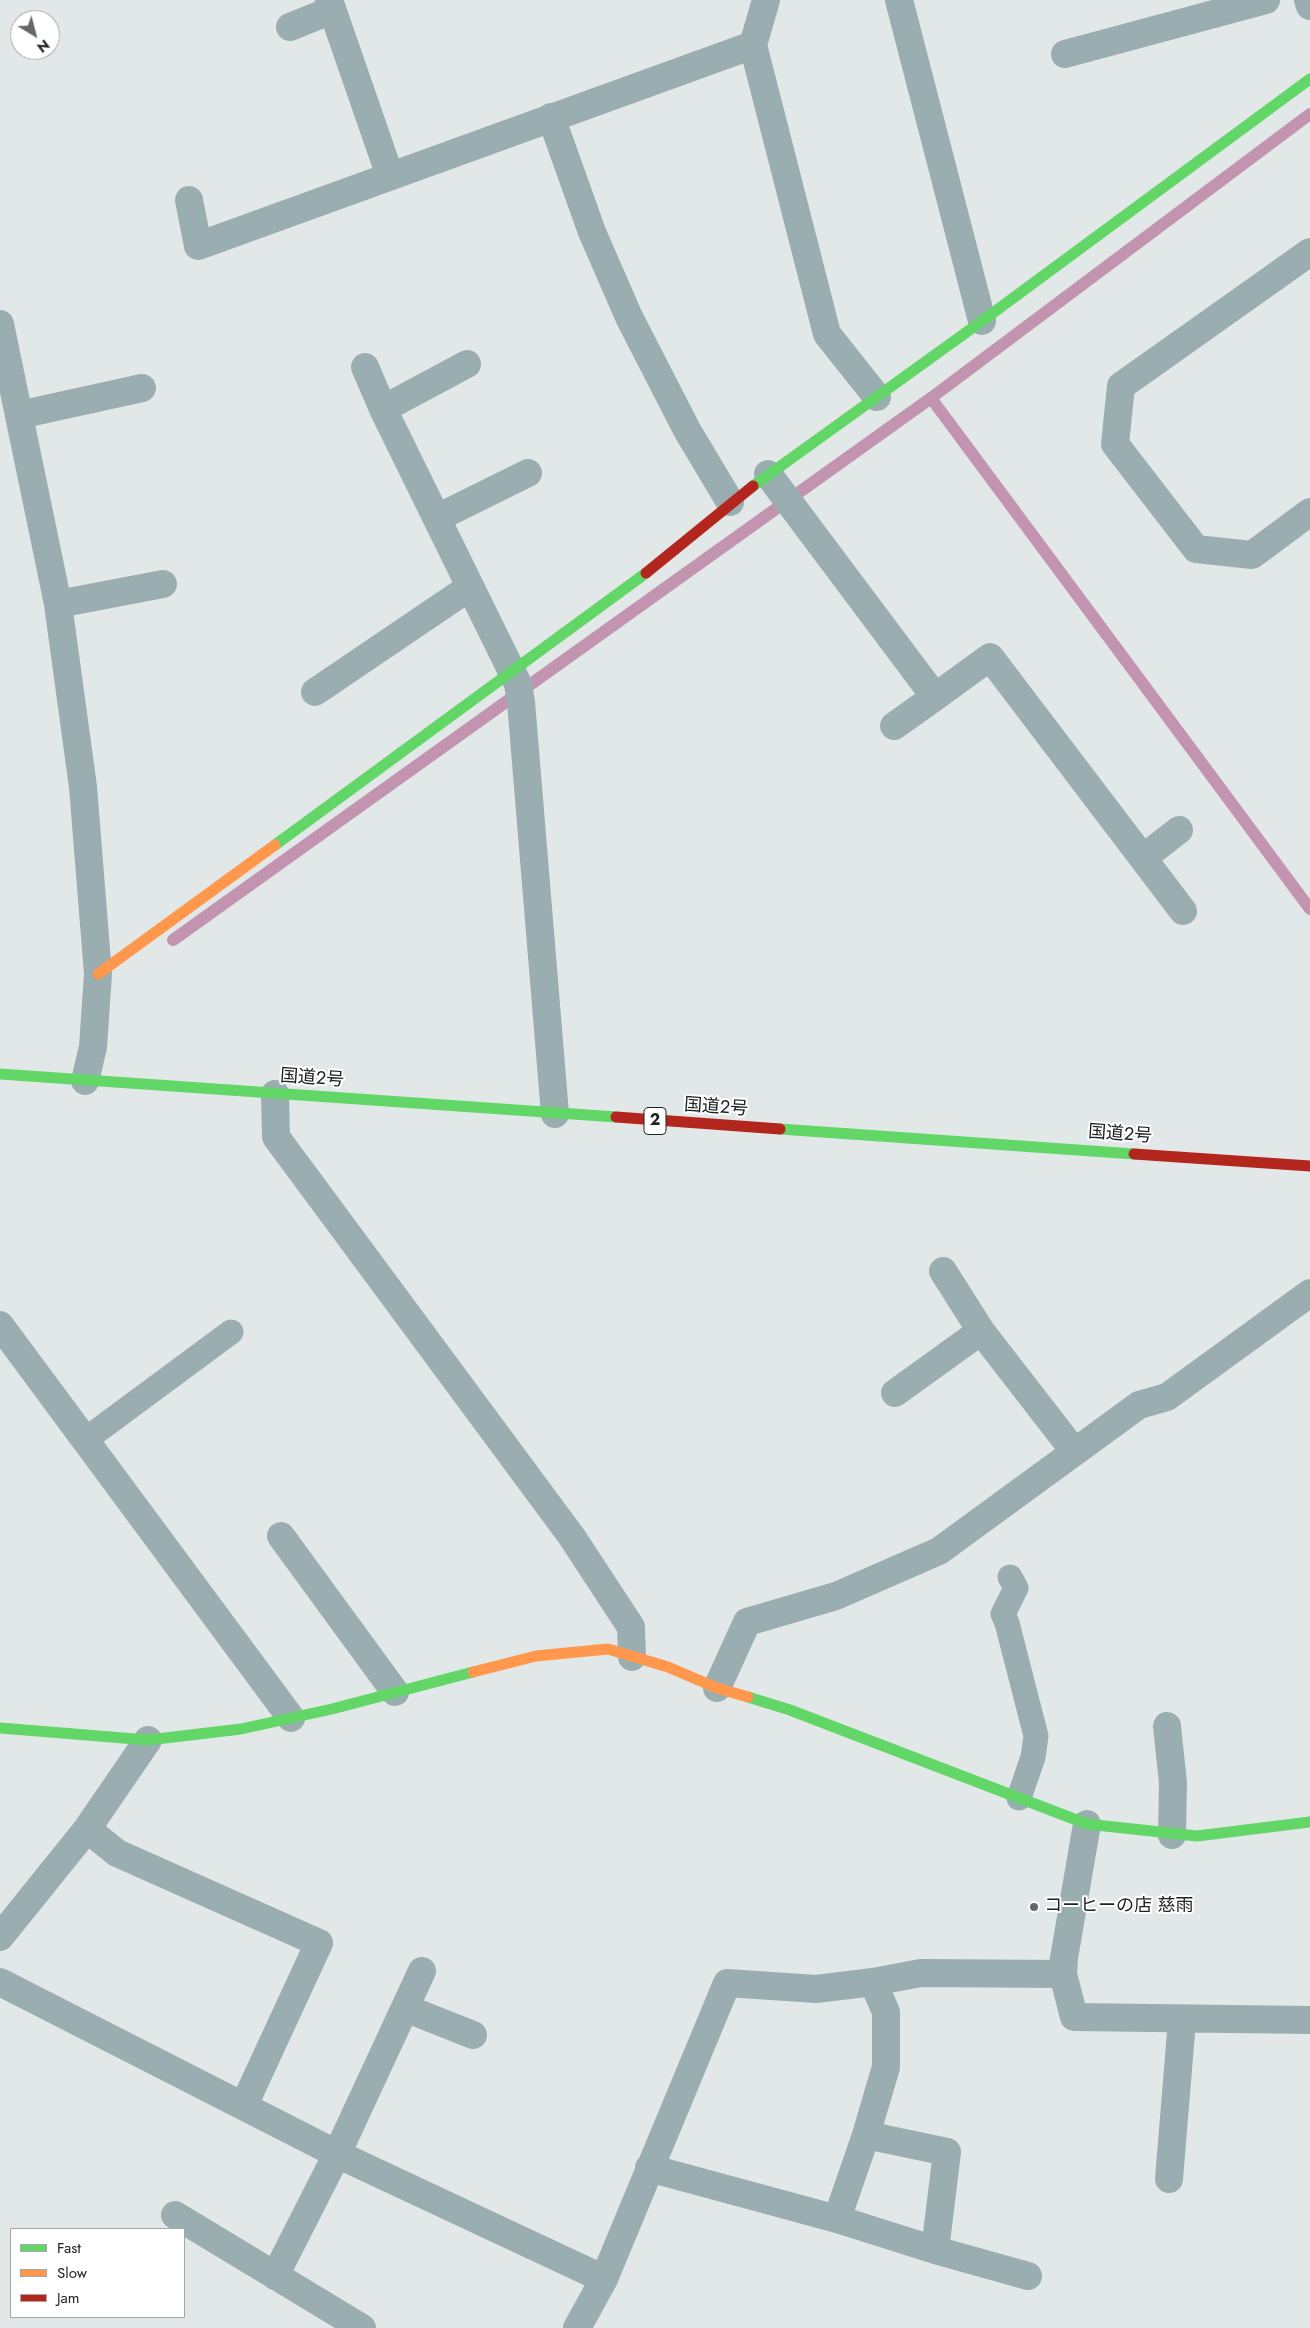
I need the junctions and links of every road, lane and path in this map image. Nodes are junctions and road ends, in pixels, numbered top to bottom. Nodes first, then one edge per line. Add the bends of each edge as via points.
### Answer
1 (900, 0) edge
2 (1266, 0) edge
3 (1308, 0) edge
4 (770, 1) edge
5 (330, 5) edge
6 (1310, 6) edge
7 (290, 26) dead end
8 (753, 45) junction
9 (1065, 54) dead end
10 (1310, 79) edge
11 (551, 117) junction
12 (390, 176) junction
13 (189, 200) dead end
14 (1310, 252) edge
15 (982, 321) junction
16 (0, 324) edge
17 (467, 364) dead end
18 (365, 367) dead end
19 (142, 388) dead end
20 (878, 397) junction
21 (382, 408) junction
22 (19, 415) junction
23 (528, 473) dead end
24 (768, 474) junction
25 (730, 502) junction
26 (437, 518) junction
27 (1306, 522) edge
28 (163, 584) dead end
29 (470, 587) junction
30 (58, 604) junction
31 (517, 686) junction
32 (315, 692) dead end
33 (934, 696) junction
34 (894, 726) dead end
35 (1179, 830) dead end
36 (1143, 858) junction
37 (1183, 911) dead end
38 (98, 974) junction
39 (0, 1074) edge
40 (85, 1081) junction
41 (275, 1094) junction
42 (555, 1114) junction
43 (1310, 1166) edge
44 (943, 1271) dead end
45 (1310, 1293) edge
46 (0, 1325) edge
47 (981, 1331) junction
48 (231, 1332) dead end
49 (895, 1393) dead end
50 (85, 1440) junction
51 (1074, 1452) junction
52 (280, 1536) dead end
53 (1010, 1576) dead end
54 (632, 1657) junction
55 (717, 1688) junction
56 (395, 1692) junction
57 (290, 1718) junction
58 (1167, 1726) dead end
59 (0, 1728) edge
60 (148, 1740) junction
61 (1019, 1798) junction
62 (1310, 1822) edge
63 (1087, 1824) junction
64 (87, 1829) junction
65 (1172, 1835) junction
66 (0, 1938) edge
67 (422, 1971) dead end
68 (1063, 1974) junction
69 (0, 1982) edge
70 (874, 1982) junction
71 (405, 2008) junction
72 (1182, 2020) junction
73 (1310, 2020) edge
74 (472, 2035) dead end
75 (244, 2105) junction
76 (866, 2135) junction
77 (337, 2154) junction
78 (649, 2168) junction
79 (1169, 2179) dead end
80 (174, 2215) dead end
81 (837, 2219) junction
82 (934, 2250) junction
83 (275, 2276) junction
84 (1028, 2276) dead end
85 (604, 2280) junction
86 (362, 2328) edge
87 (577, 2328) edge

1 - 15 street
2 - 9 street
3 - 6 street
4 - 8 street
5 - 7 street
5 - 12 street
8 - 11 street
8 - 20 street via 827,334
10 - 15 main road
11 - 12 street
11 - 25 street via 592,232 629,317
12 - 13 street via 198,246
14 - 27 street via 1121,386 1115,444 1196,549 1252,555
15 - 20 main road
16 - 22 street
17 - 21 street
18 - 21 street
19 - 22 street
20 - 24 main road
21 - 26 street
22 - 30 street
23 - 26 street
24 - 25 main road
24 - 33 street
25 - 31 main road
26 - 29 street
28 - 30 street
29 - 31 street
29 - 32 street
30 - 38 street via 83,787
31 - 38 main road
31 - 42 street
33 - 34 street
33 - 36 street via 998,651
35 - 36 street
36 - 37 street
38 - 40 street via 93,1048
39 - 40 main road, 国道2号 / 2
40 - 41 main road, 国道2号 / 2
41 - 42 main road, 国道2号 / 2
41 - 54 street via 276,1136 572,1537 631,1627
42 - 43 main road, 国道2号 / 2
44 - 47 street
45 - 51 street via 1167,1397 1139,1405
46 - 50 street
47 - 49 street
47 - 51 street
48 - 50 lane
50 - 57 street
51 - 55 street via 939,1551 836,1596 747,1622
52 - 56 street
53 - 61 lane via 1016,1588 1003,1614 1036,1736 1033,1757
54 - 55 main road via 668,1667
54 - 56 main road via 608,1649 536,1656
55 - 61 main road via 790,1710
56 - 57 main road
57 - 60 main road
58 - 65 street via 1173,1783
59 - 60 main road
60 - 64 street
61 - 63 main road
62 - 65 main road via 1230,1833
63 - 65 main road
63 - 68 street
64 - 66 street
64 - 75 street via 117,1853 319,1943
67 - 71 street
68 - 70 street via 921,1973
68 - 72 street via 1074,2017
69 - 75 street
70 - 76 street via 886,2012 886,2067
70 - 78 street via 816,1988 727,1983
71 - 74 street
71 - 77 street
72 - 73 street
72 - 79 street
75 - 77 street
76 - 81 street
76 - 82 street via 947,2152
77 - 83 street
77 - 85 street
78 - 81 street
78 - 85 street
80 - 83 street
81 - 82 street
82 - 84 street
83 - 86 street
85 - 87 street

